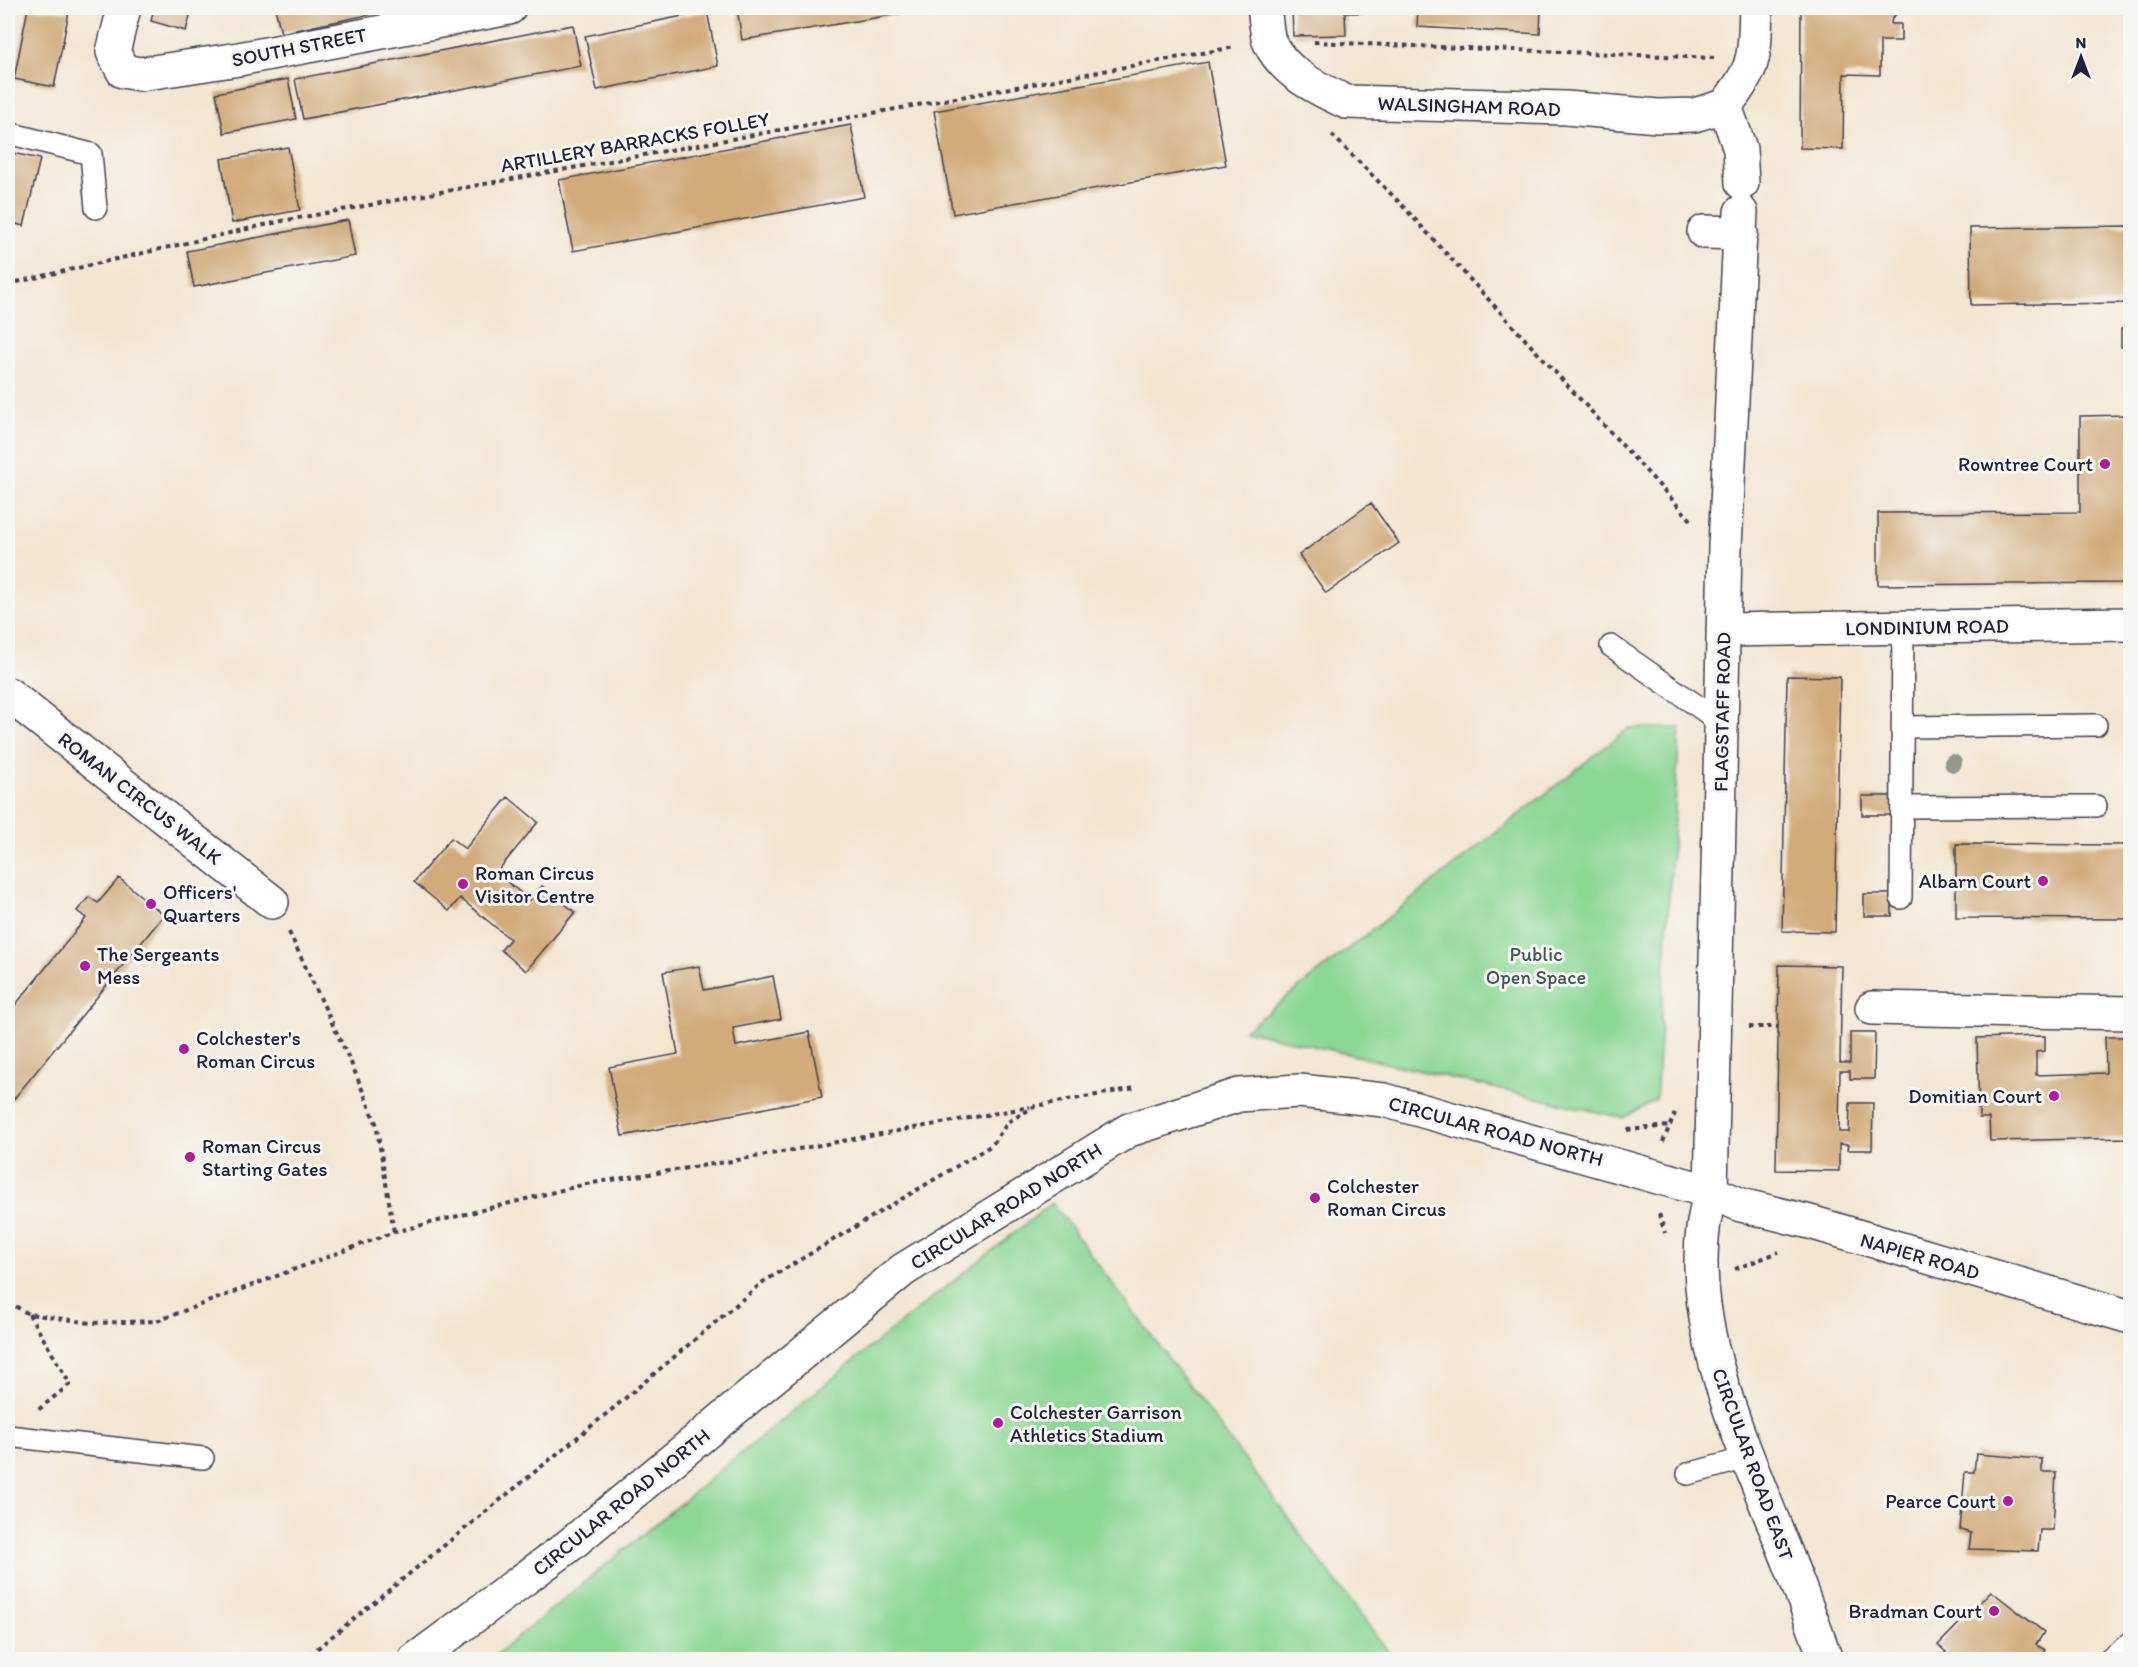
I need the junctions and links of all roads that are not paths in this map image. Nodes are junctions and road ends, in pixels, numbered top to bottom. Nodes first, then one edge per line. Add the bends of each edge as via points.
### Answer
1 (124, 8) edge
2 (509, 8) edge
3 (1264, 8) edge
4 (1756, 8) edge
5 (1725, 106) junction
6 (8, 133) edge
7 (96, 208) dead end
8 (1741, 209) junction
9 (1704, 232) dead end
10 (2130, 624) edge
11 (1903, 627) junction
12 (1723, 630) junction
13 (1611, 646) dead end
14 (8, 694) edge
15 (2096, 725) dead end
16 (1903, 727) junction
17 (1721, 732) junction
18 (2096, 806) dead end
19 (1903, 807) junction
20 (1901, 898) dead end
21 (272, 902) road end
22 (1872, 1008) dead end
23 (2130, 1013) edge
24 (1711, 1192) junction
25 (2130, 1317) edge
26 (8, 1436) edge
27 (203, 1458) dead end
28 (1747, 1458) junction
29 (1688, 1474) dead end
30 (2130, 1643) edge
31 (415, 1659) edge
32 (1826, 1659) edge
33 (2109, 1659) edge

1 - 2 street, SOUTH STREET via 113,52 123,71 140,74
3 - 5 street, WALSINGHAM ROAD via 1269,40 1288,68 1346,102 1566,108 1658,116 1694,115
4 - 5 street via 1754,60 1744,82
5 - 8 street, FLAGSTAFF ROAD via 1740,149
6 - 7 lane via 91,154
8 - 9 street
8 - 12 street, FLAGSTAFF ROAD
10 - 11 street, LONDINIUM ROAD
11 - 12 street, LONDINIUM ROAD
11 - 16 lane
12 - 17 street, FLAGSTAFF ROAD
13 - 17 lane via 1709,714
14 - 21 street, ROMAN CIRCUS WALK
15 - 16 lane
16 - 19 lane
17 - 24 street, FLAGSTAFF ROAD
18 - 19 lane
19 - 20 lane
22 - 23 street
24 - 25 street, NAPIER ROAD via 1741,1205
24 - 28 street, CIRCULAR ROAD EAST via 1702,1221 1702,1282 1713,1355
24 - 31 street, CIRCULAR ROAD NORTH via 1384,1100 1320,1093 1239,1095 1129,1130 903,1270 566,1548
26 - 27 lane
28 - 29 lane
28 - 32 street, CIRCULAR ROAD EAST
30 - 33 lane

